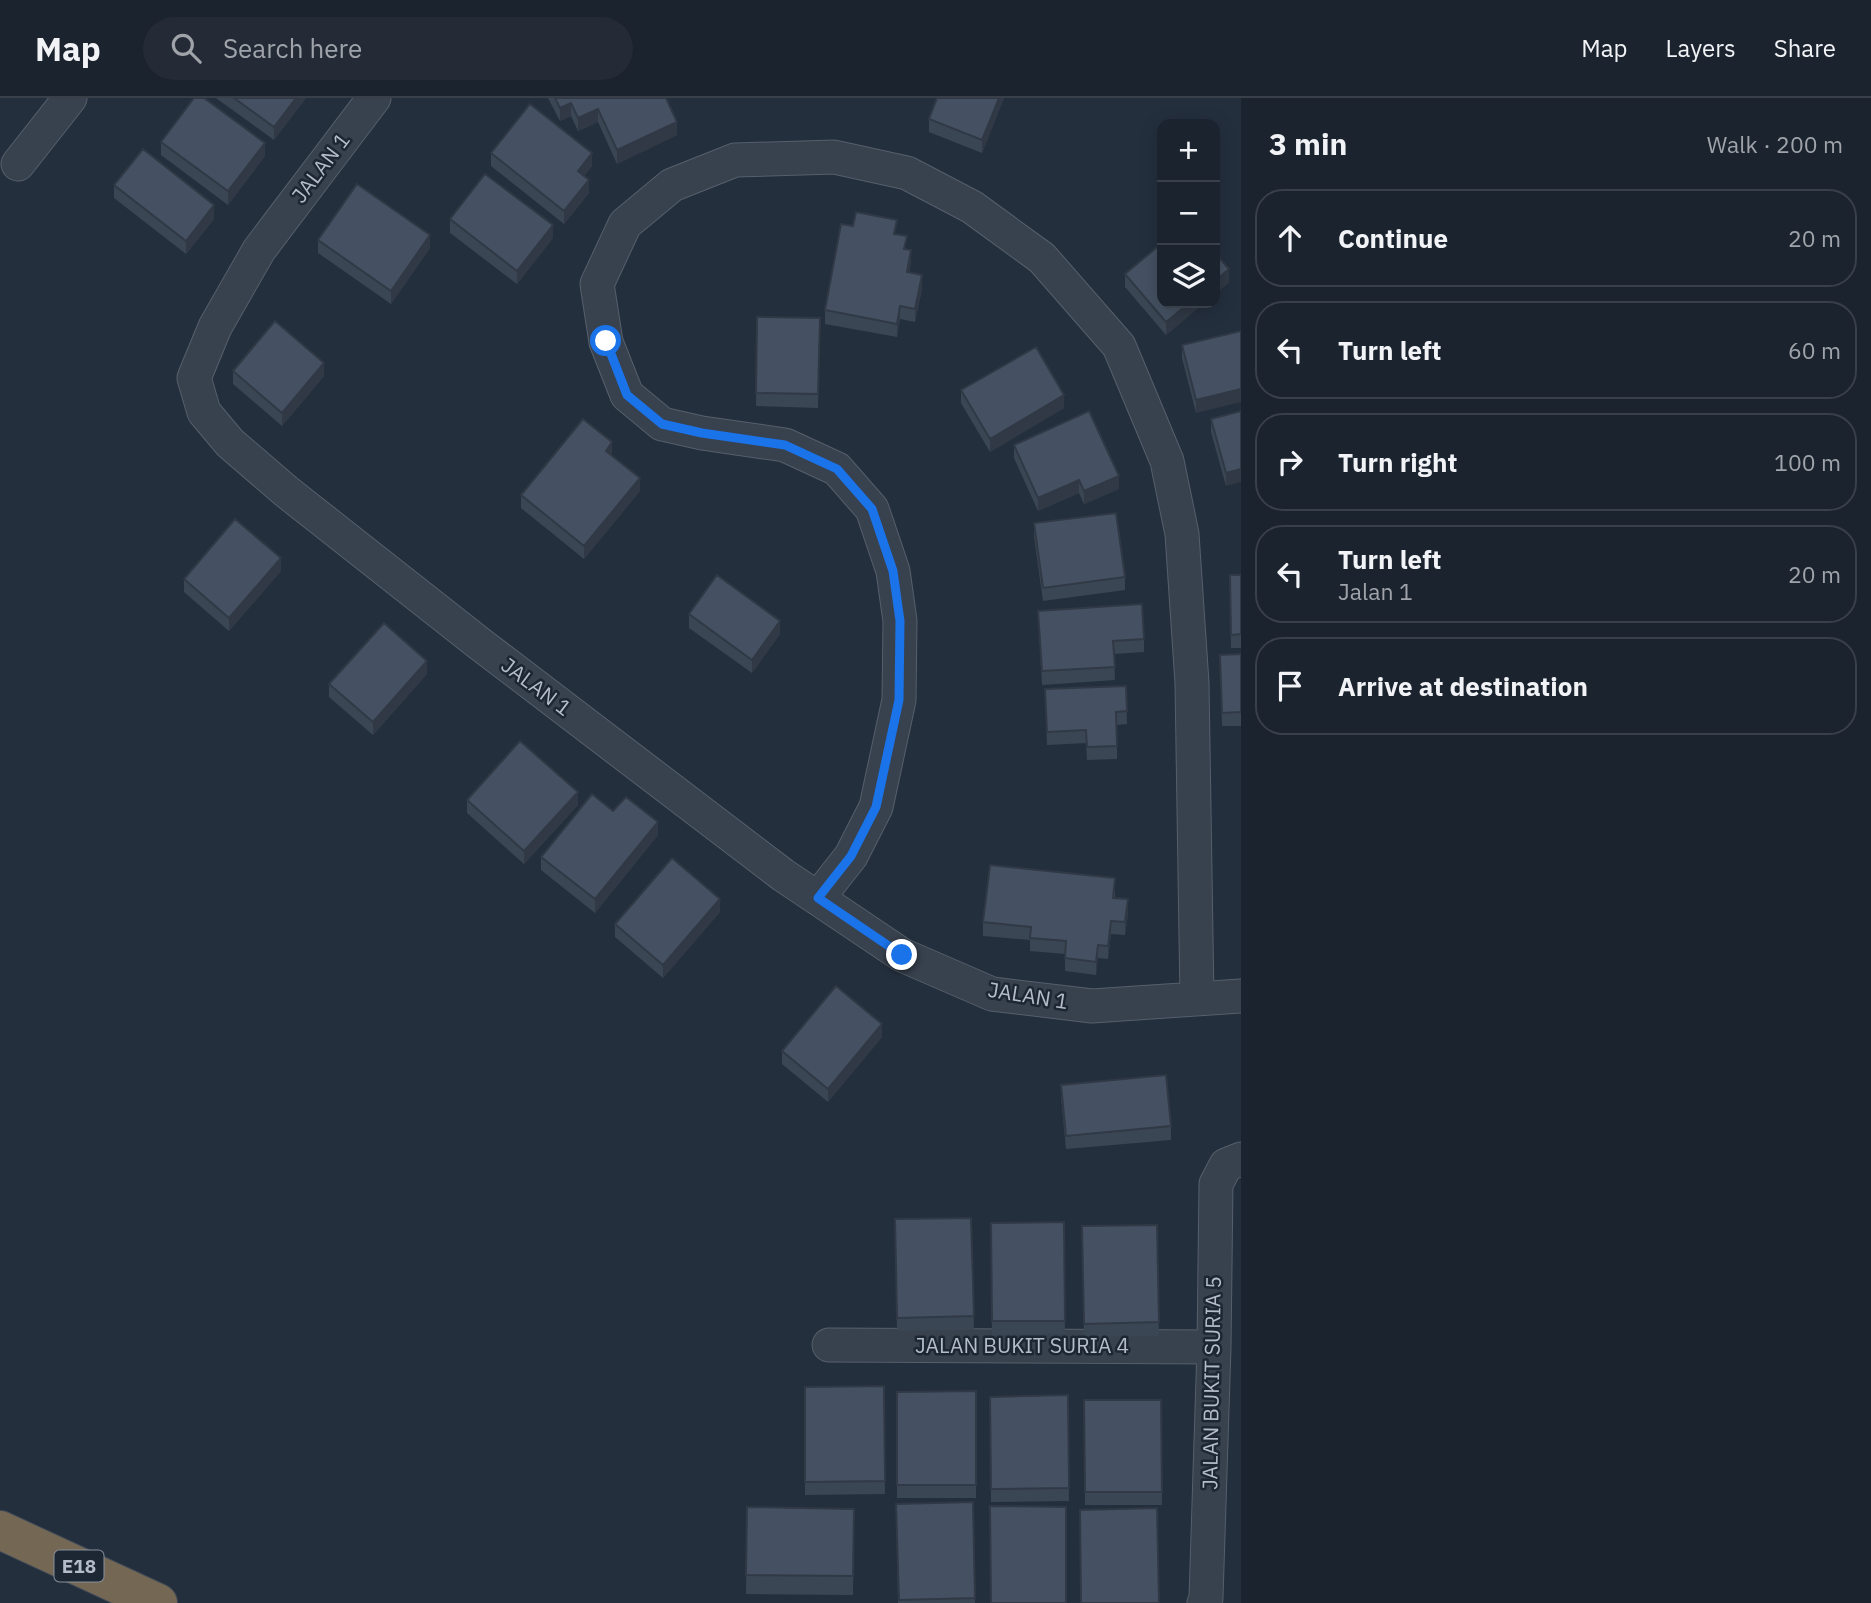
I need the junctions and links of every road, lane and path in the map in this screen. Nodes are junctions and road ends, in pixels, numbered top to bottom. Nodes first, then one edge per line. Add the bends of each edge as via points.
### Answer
1 (70, 98) edge
2 (374, 98) edge
3 (18, 164) dead end
4 (818, 898) junction
5 (1241, 996) edge
6 (1197, 999) junction
7 (1233, 1162) edge
8 (830, 1345) dead end
9 (1214, 1347) junction
10 (0, 1530) edge
11 (158, 1603) edge
12 (1204, 1603) edge

1 - 3 street
2 - 4 street, JALAN 1 via 259,250 215,327 194,378 204,412 230,443 287,492
4 - 6 street, JALAN 1 via 902,955 992,994 1092,1006
4 - 6 street via 851,856 876,807 899,700 900,621 893,571 872,509 837,469 785,445 662,424 627,395 606,341 597,284 625,224 672,185 735,160 834,157 907,173 972,207 1042,257 1119,346 1167,461 1182,534 1192,684
5 - 6 street, JALAN 1
7 - 9 street, JALAN BUKIT SURIA 5 via 1216,1184
8 - 9 street, JALAN BUKIT SURIA 4
9 - 12 street, JALAN BUKIT SURIA 5
10 - 11 highway, E18

